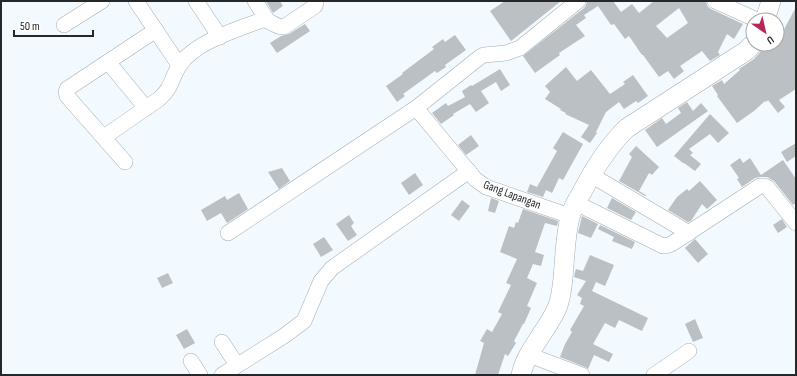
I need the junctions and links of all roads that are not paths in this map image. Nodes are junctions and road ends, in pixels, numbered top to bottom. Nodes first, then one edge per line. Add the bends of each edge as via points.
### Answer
1 (102, 1) edge
2 (136, 1) edge
3 (196, 1) edge
4 (255, 1) edge
5 (316, 1) edge
6 (578, 1) edge
7 (715, 1) edge
8 (771, 1) edge
9 (768, 12) edge
10 (745, 15) edge
11 (268, 21) junction
12 (64, 25) dead end
13 (156, 30) junction
14 (220, 37) junction
15 (745, 52) edge
16 (108, 62) junction
17 (179, 66) junction
18 (146, 108) junction
19 (416, 108) junction
20 (104, 138) junction
21 (125, 162) dead end
22 (469, 171) junction
23 (591, 175) junction
24 (573, 210) junction
25 (796, 222) edge
26 (228, 233) dead end
27 (689, 233) junction
28 (222, 342) dead end
29 (690, 352) dead end
30 (529, 355) junction
31 (191, 361) dead end
32 (237, 365) junction
33 (200, 375) edge
34 (222, 375) edge
35 (521, 375) edge
36 (582, 375) edge
37 (654, 375) edge

1 - 12 street
2 - 13 street
3 - 14 street
4 - 11 street
5 - 11 street via 315,6 284,27
6 - 19 street via 520,48 480,57
7 - 10 street
8 - 9 main road
11 - 14 street via 262,20
13 - 16 street
13 - 17 street
14 - 17 street via 194,50
15 - 23 main road via 627,128 610,146
16 - 18 street
16 - 20 street via 66,92
17 - 18 street via 165,94
18 - 20 street
19 - 22 street, Gang Lapangan
19 - 26 street
20 - 21 street
22 - 24 street, Gang Lapangan via 486,187
22 - 32 street via 332,268 321,281 304,321
23 - 24 main road
23 - 27 street
24 - 27 street, Gang Lapangan via 664,246
24 - 30 main road via 557,307 548,327
25 - 27 street via 764,186 758,187
28 - 32 street
29 - 37 street
30 - 35 main road
30 - 36 street
31 - 33 street
32 - 34 street

